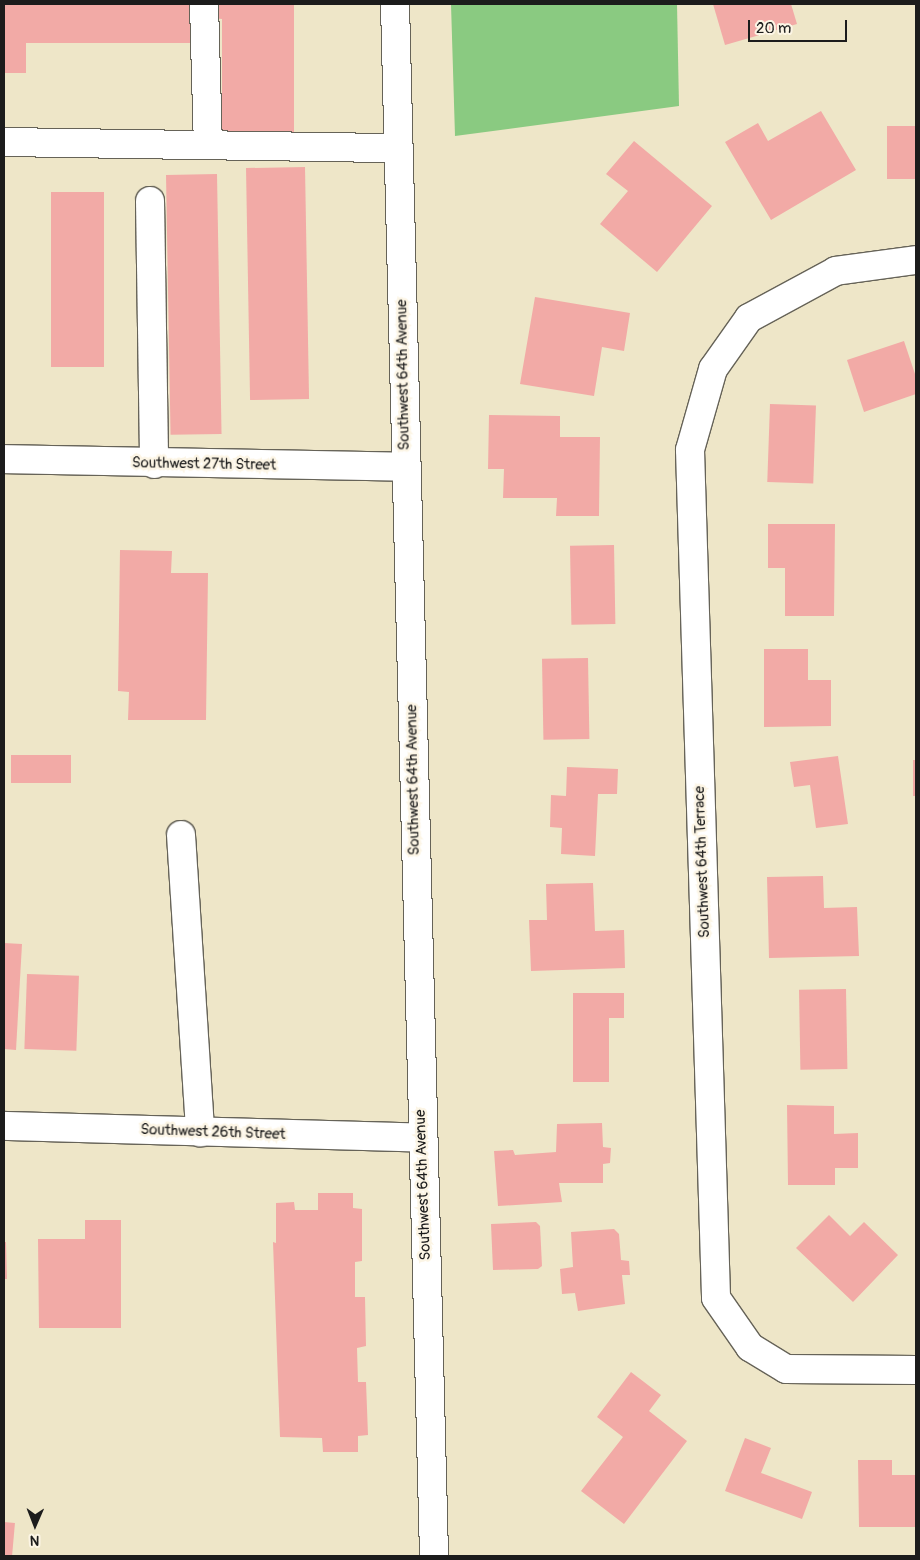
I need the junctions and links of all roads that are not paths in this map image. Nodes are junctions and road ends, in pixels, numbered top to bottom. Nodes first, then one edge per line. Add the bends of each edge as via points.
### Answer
1 (204, 4) edge
2 (394, 4) edge
3 (4, 142) edge
4 (208, 145) junction
5 (398, 148) junction
6 (150, 201) dead end
7 (916, 260) edge
8 (4, 459) edge
9 (154, 464) junction
10 (405, 467) junction
11 (181, 835) dead end
12 (4, 1126) edge
13 (200, 1132) junction
14 (421, 1138) junction
15 (916, 1370) edge
16 (434, 1556) edge

1 - 4 street
2 - 5 street, Southwest 64th Avenue
3 - 4 street
4 - 5 street
5 - 10 street, Southwest 64th Avenue
6 - 9 street
7 - 15 street, Southwest 64th Terrace via 836,271 749,318 713,369 690,450 716,1298 750,1347 786,1369
8 - 9 street, Southwest 27th Street
9 - 10 street, Southwest 27th Street
10 - 14 street, Southwest 64th Avenue
11 - 13 street
12 - 13 street, Southwest 26th Street
13 - 14 street, Southwest 26th Street
14 - 16 street, Southwest 64th Avenue

